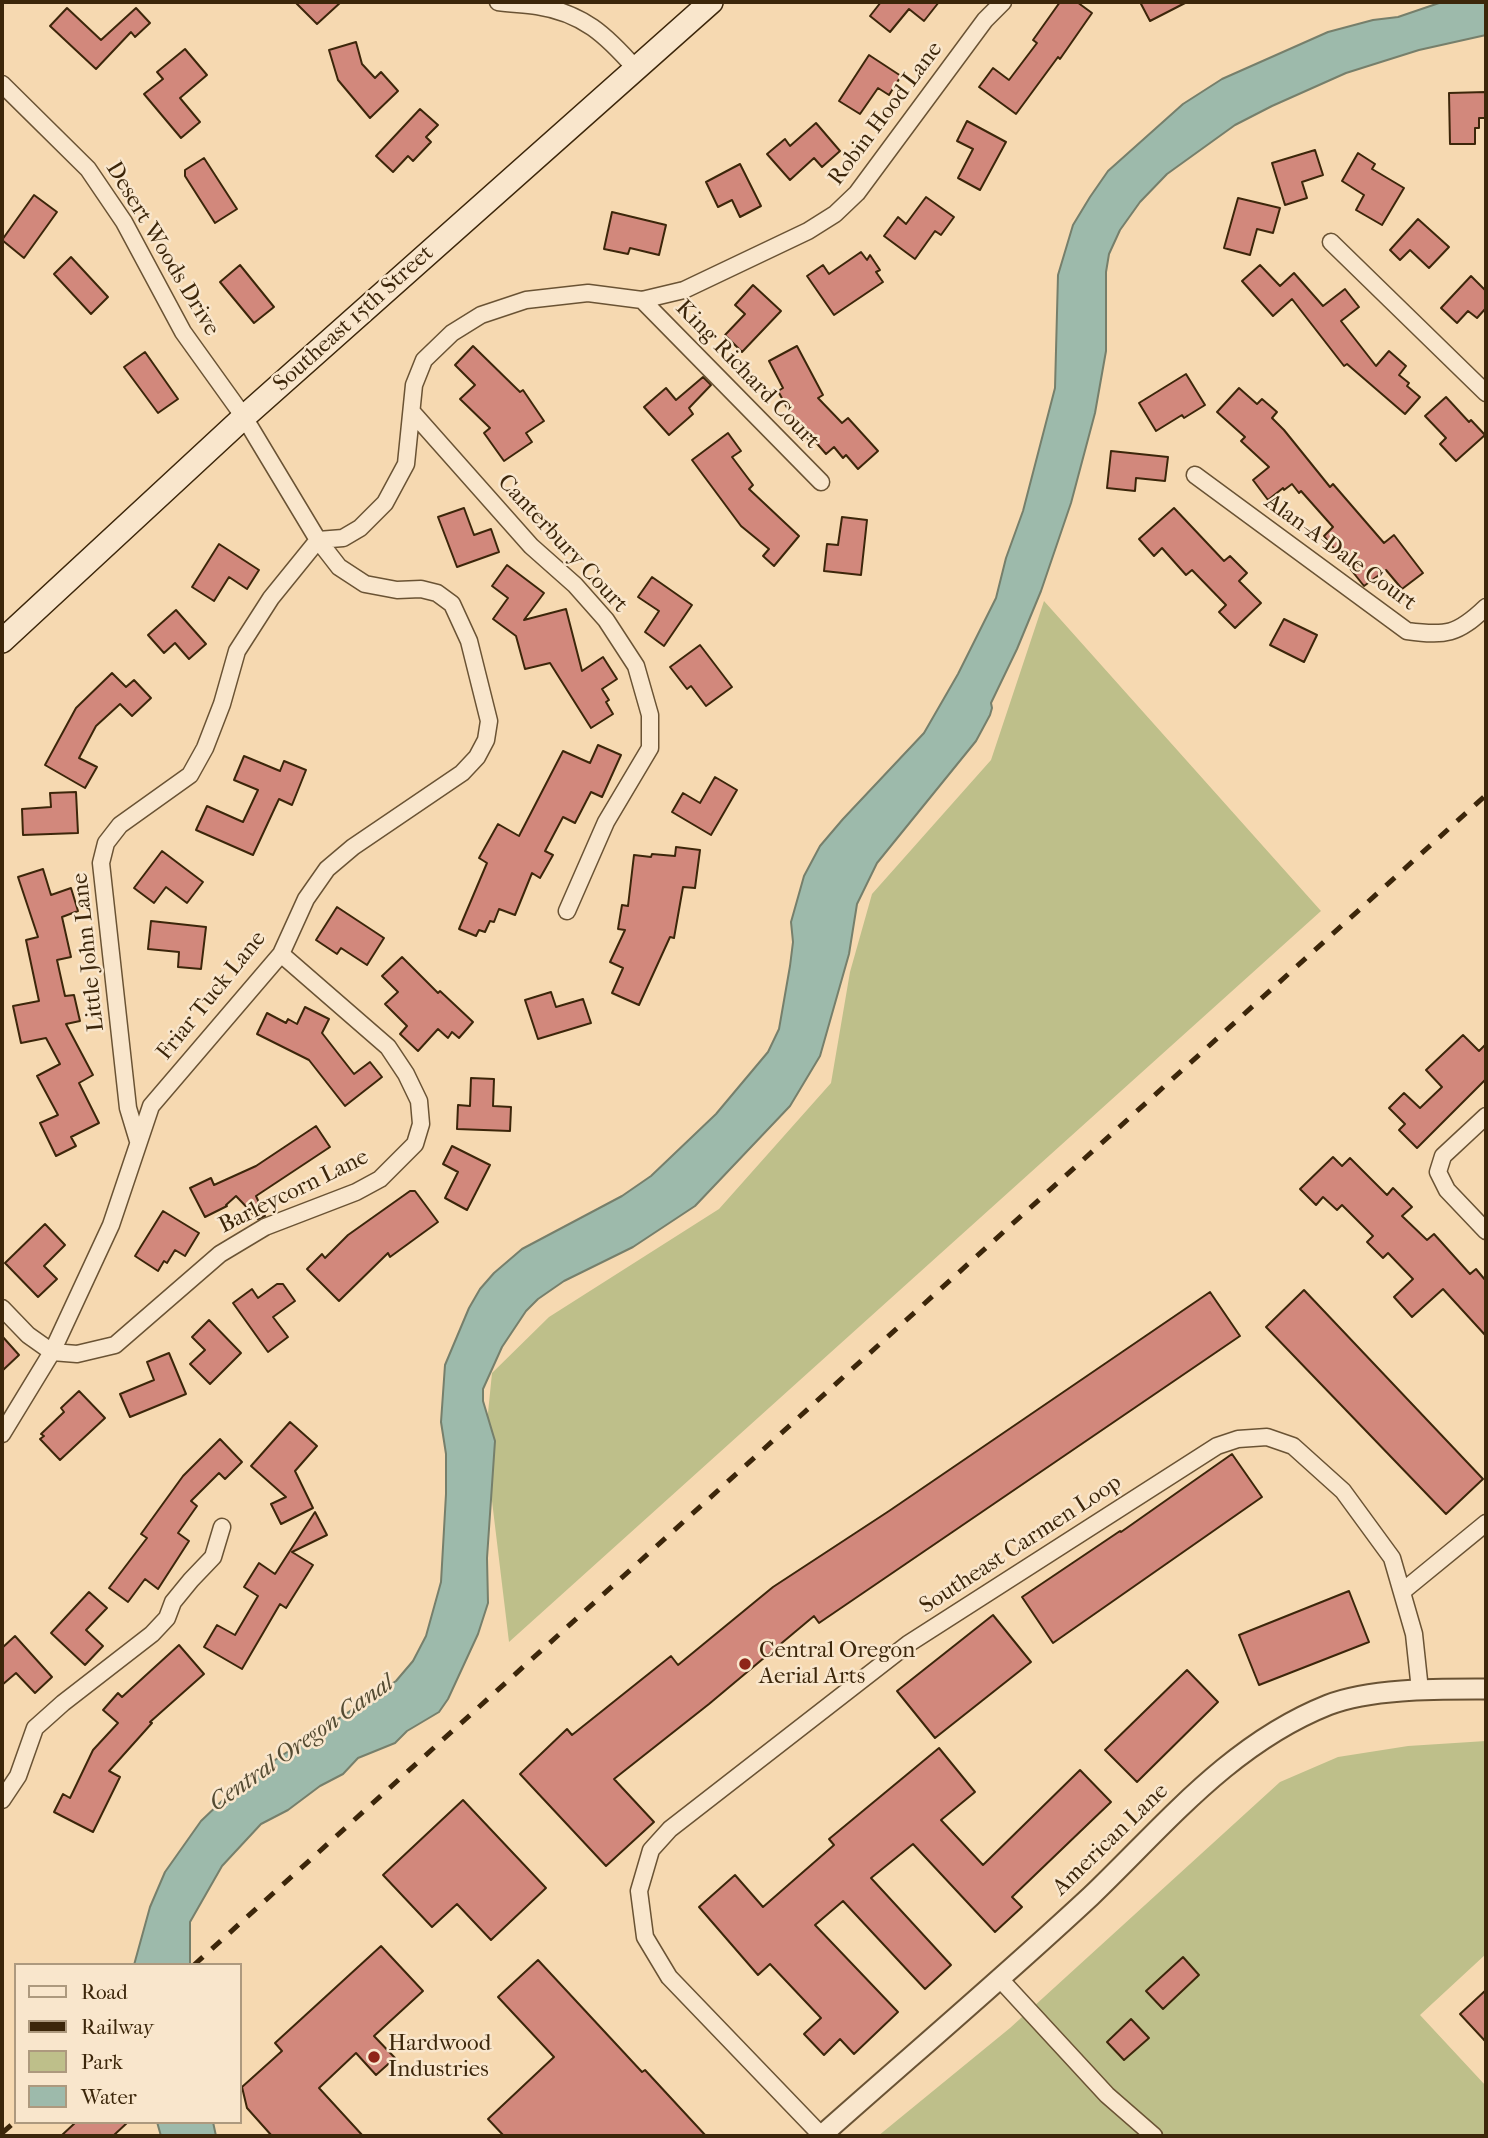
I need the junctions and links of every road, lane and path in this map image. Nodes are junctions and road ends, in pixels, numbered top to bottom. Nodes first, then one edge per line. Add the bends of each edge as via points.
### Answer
1 (498, 2) edge
2 (711, 2) edge
3 (1003, 2) edge
4 (636, 69) junction
5 (2, 84) edge
6 (1331, 242) dead end
7 (642, 300) junction
8 (1486, 393) edge
9 (413, 413) junction
10 (244, 417) junction
11 (1195, 475) dead end
12 (821, 482) dead end
13 (318, 540) junction
14 (1486, 607) edge
15 (2, 641) edge
16 (567, 911) dead end
17 (281, 954) junction
18 (1486, 1116) edge
19 (138, 1141) junction
20 (1486, 1231) edge
21 (2, 1308) edge
22 (52, 1352) junction
23 (2, 1434) edge
24 (1486, 1523) edge
25 (222, 1527) dead end
26 (1404, 1591) junction
27 (1486, 1689) edge
28 (1420, 1690) junction
29 (2, 1800) edge
30 (999, 1978) junction
31 (821, 2136) edge
32 (1154, 2136) edge

1 - 4 street via 574,15 605,35
2 - 4 main road, Southeast 15th Street
3 - 7 street, Robin Hood Lane via 857,193 835,214 684,290
4 - 10 main road, Southeast 15th Street
5 - 10 street, Desert Woods Drive via 88,169 124,222 183,332
6 - 8 street
7 - 9 street, Robin Hood Lane via 588,293 526,300 481,316 452,333 424,360 414,385
7 - 12 street, King Richard Court
9 - 13 street, Robin Hood Lane via 406,464 385,503 343,538
9 - 16 street, Canterbury Court via 531,546 575,584 636,666 650,715 650,748 606,822
10 - 13 street, Friar Tuck Lane
10 - 15 main road, Southeast 15th Street
11 - 14 street, Alan-A-Dale Court via 1407,631 1438,635 1469,624
13 - 17 street, Friar Tuck Lane via 340,567 365,584 429,591 452,604 468,641 489,721 486,740 462,774 327,869 306,899
13 - 19 street, Little John Lane via 271,598 237,651 209,737 190,775 120,825 106,843 101,863 128,1108
17 - 19 street, Friar Tuck Lane via 151,1106
17 - 22 street, Barleycorn Lane via 388,1047 419,1101 421,1124 415,1144 380,1179 265,1227 220,1254 115,1345 77,1354
18 - 20 street via 1443,1156 1438,1172 1447,1190
19 - 22 street, Friar Tuck Lane via 111,1224
21 - 22 street
22 - 23 street, Friar Tuck Lane
24 - 26 street
25 - 29 street via 214,1557 173,1602 167,1618 35,1728 18,1776
26 - 28 street, Southeast Carmen Loop
26 - 31 street, Southeast Carmen Loop via 1392,1558 1343,1491 1293,1446 1267,1437 1238,1439 1217,1446 908,1644 670,1829 651,1850 639,1891 645,1937 669,1977
27 - 28 street, American Lane
28 - 30 street, American Lane via 1331,1704 1270,1733 1202,1786
30 - 31 street, American Lane
30 - 32 street via 1107,2095

